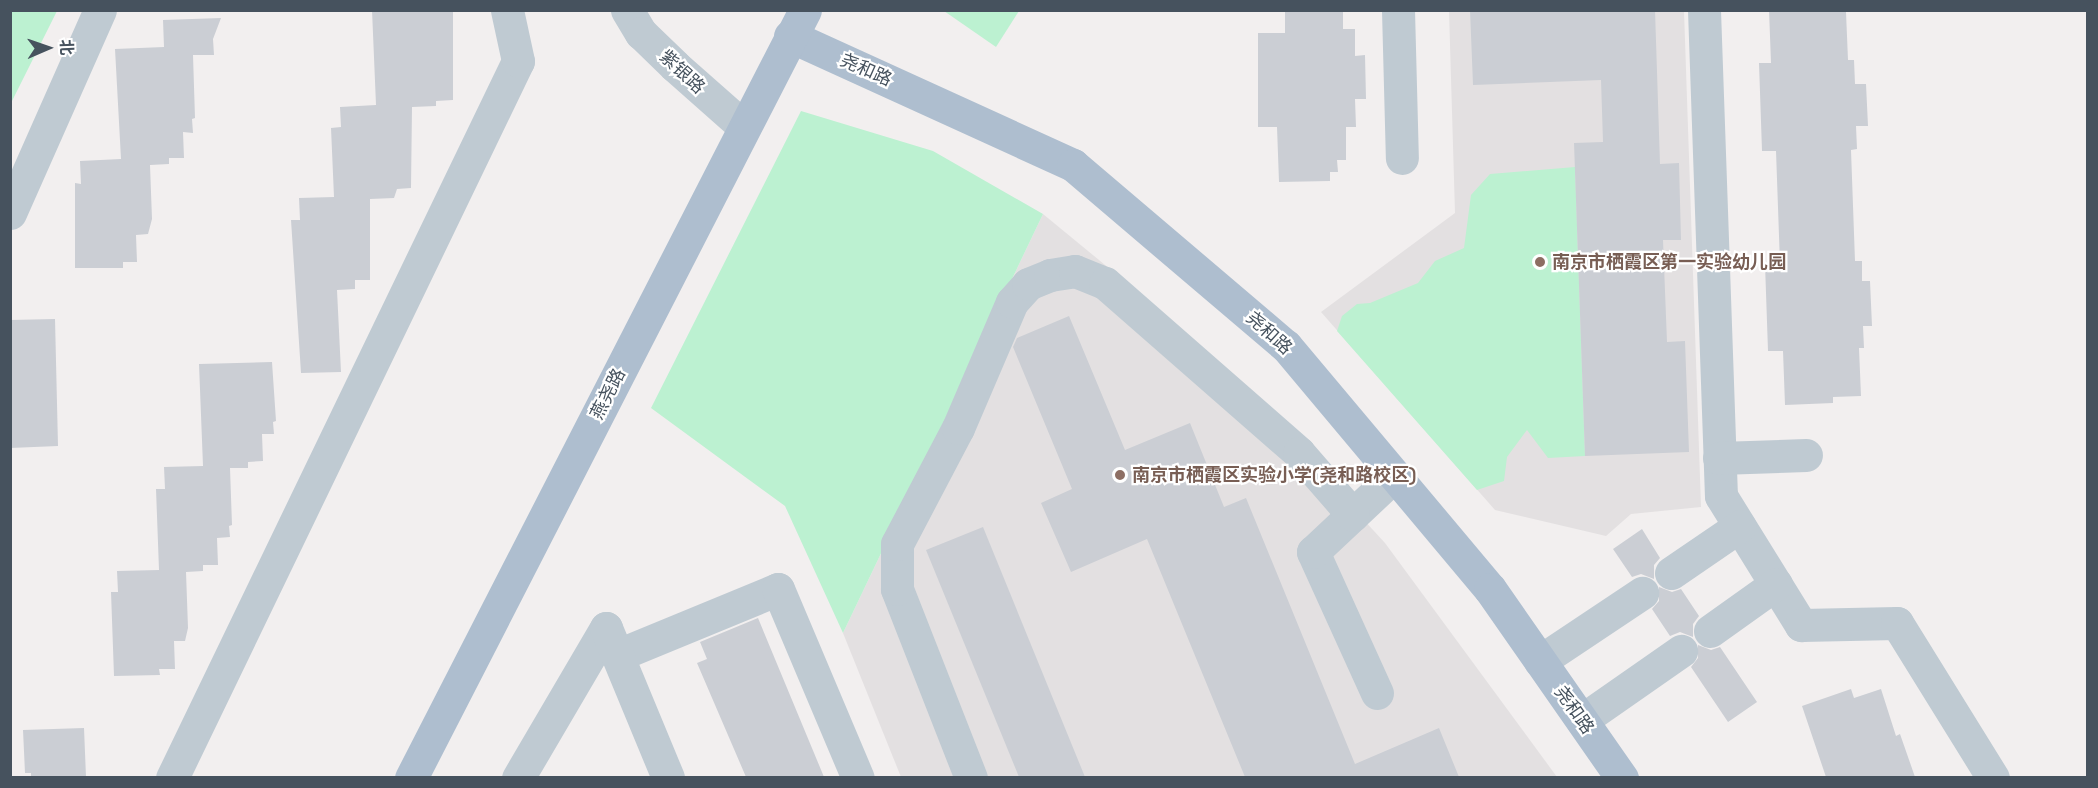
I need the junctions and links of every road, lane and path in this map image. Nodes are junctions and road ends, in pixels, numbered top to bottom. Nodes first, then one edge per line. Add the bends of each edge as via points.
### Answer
1 (100, 10) edge
2 (507, 10) edge
3 (627, 10) edge
4 (1398, 10) edge
5 (1704, 10) edge
6 (798, 23) edge
7 (744, 127) junction
8 (1402, 158) dead end
9 (10, 213) edge
10 (1806, 455) dead end
11 (1719, 458) junction
12 (1394, 476) junction
13 (1353, 515) junction
14 (1740, 526) junction
15 (1671, 573) dead end
16 (1776, 584) junction
17 (1642, 593) dead end
18 (1710, 631) dead end
19 (1681, 651) dead end
20 (618, 655) junction
21 (1540, 661) junction
22 (1377, 693) dead end
23 (1582, 720) junction
24 (172, 777) edge
25 (411, 777) edge
26 (518, 777) edge
27 (668, 777) edge
28 (858, 777) edge
29 (971, 777) edge
30 (1622, 777) edge
31 (1994, 777) edge

1 - 9 street
2 - 24 street via 518,61
3 - 7 street, 紫银路 via 641,33
4 - 8 street
5 - 11 street
6 - 7 main road, 燕尧路
6 - 12 main road, 尧和路 via 1074,165 1286,346
7 - 25 main road, 燕尧路
10 - 11 street
11 - 14 street via 1721,496
12 - 13 street
12 - 21 main road, 尧和路 via 1490,589
13 - 22 street via 1313,552
13 - 29 street via 1299,453 1105,283 1075,272 1050,274 1028,284 1012,302 958,428 897,544 897,589
14 - 15 street
14 - 16 street
16 - 18 street
16 - 31 street via 1802,625 1898,623
17 - 21 street
19 - 23 street
20 - 26 street via 606,628
20 - 27 street
20 - 28 street via 778,589
21 - 23 main road, 尧和路
23 - 30 main road, 尧和路

